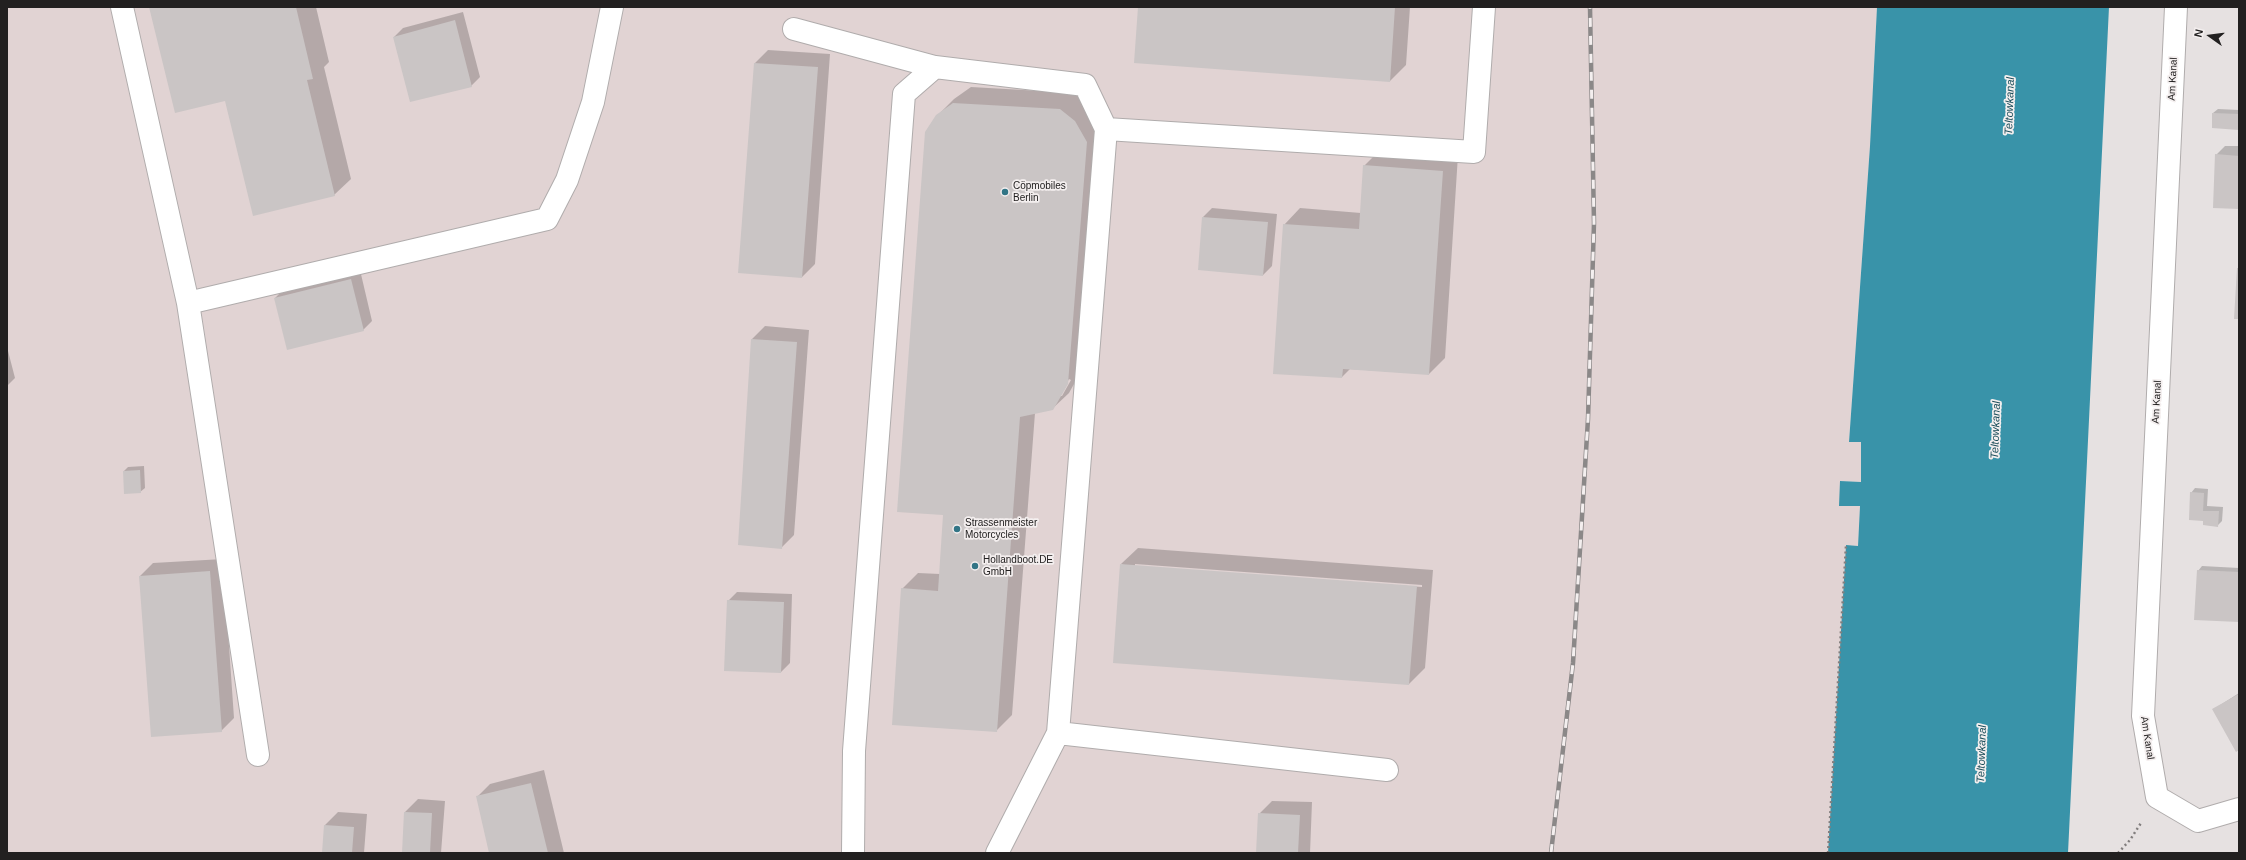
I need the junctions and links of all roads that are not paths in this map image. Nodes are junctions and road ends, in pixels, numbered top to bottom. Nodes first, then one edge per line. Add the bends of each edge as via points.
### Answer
1 (122, 7) edge
2 (612, 7) edge
3 (1484, 7) edge
4 (2176, 7) edge
5 (794, 29) dead end
6 (935, 67) junction
7 (1106, 130) junction
8 (188, 304) junction
9 (1058, 733) junction
10 (258, 755) dead end
11 (1387, 770) dead end
12 (2239, 809) edge
13 (853, 853) edge
14 (997, 853) edge

1 - 8 street
2 - 8 street via 593,102 567,180 546,219
3 - 7 street via 1474,152
4 - 12 street, Am Kanal via 2143,716 2157,797 2198,821
5 - 6 street
6 - 7 street via 1085,85
6 - 13 street via 904,94 854,751
7 - 9 street
8 - 10 street
9 - 11 street
9 - 14 street

